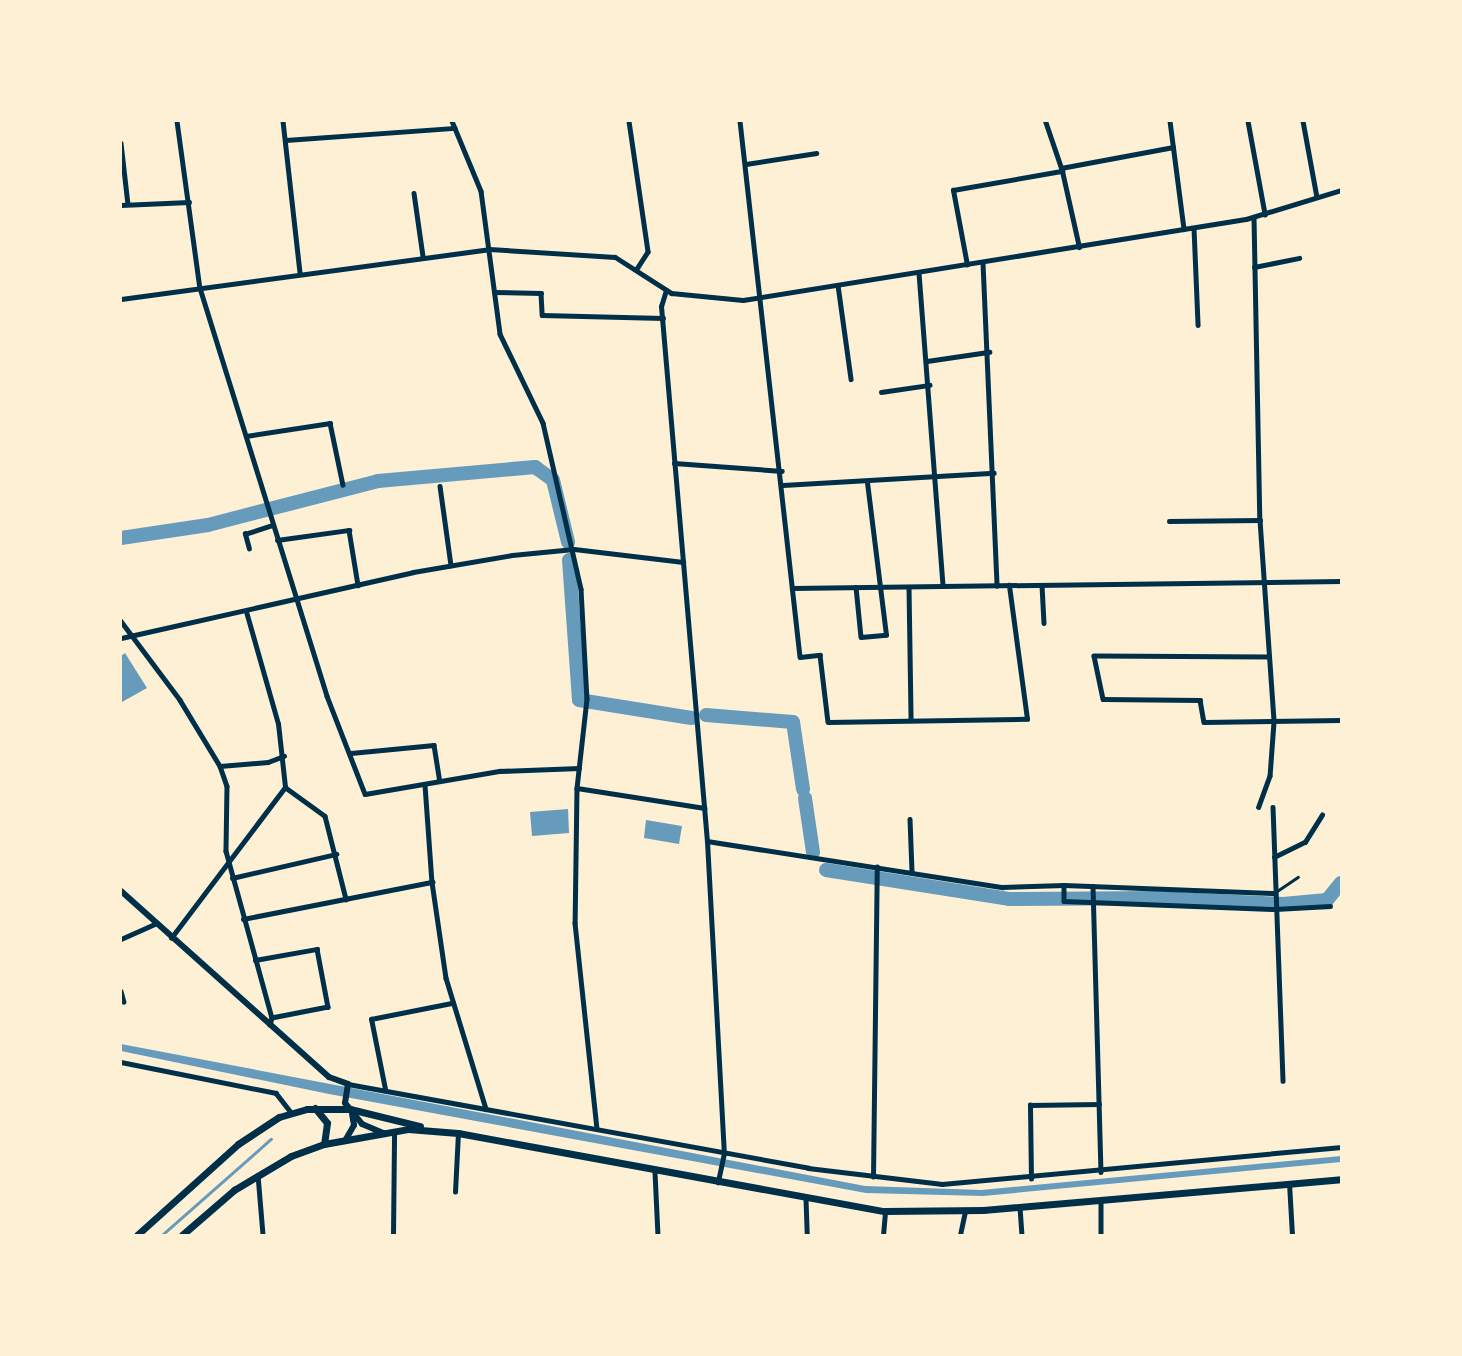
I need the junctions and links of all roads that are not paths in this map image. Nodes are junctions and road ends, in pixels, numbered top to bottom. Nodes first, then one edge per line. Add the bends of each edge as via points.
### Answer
1 (177, 121) edge
2 (283, 121) edge
3 (452, 121) edge
4 (629, 121) edge
5 (740, 121) edge
6 (1045, 121) edge
7 (1170, 121) edge
8 (1248, 121) edge
9 (1303, 121) edge
10 (455, 128) junction
11 (286, 140) junction
12 (121, 143) edge
13 (1173, 146) junction
14 (816, 153) dead end
15 (746, 164) junction
16 (1061, 169) junction
17 (1341, 190) edge
18 (414, 193) dead end
19 (1317, 197) junction
20 (189, 202) junction
21 (128, 204) junction
22 (121, 205) edge
23 (1265, 214) junction
24 (1254, 217) junction
25 (1194, 228) junction
26 (1184, 229) junction
27 (1079, 247) junction
28 (489, 249) junction
29 (423, 256) junction
30 (1299, 258) dead end
31 (983, 263) junction
32 (967, 265) junction
33 (1254, 267) junction
34 (638, 269) junction
35 (300, 272) junction
36 (919, 273) junction
37 (838, 285) junction
38 (200, 288) junction
39 (666, 290) junction
40 (494, 292) junction
41 (763, 298) junction
42 (121, 299) edge
43 (663, 318) junction
44 (1198, 325) dead end
45 (989, 352) junction
46 (927, 361) junction
47 (851, 379) dead end
48 (929, 385) junction
49 (881, 392) dead end
50 (246, 436) junction
51 (674, 463) junction
52 (782, 471) junction
53 (995, 473) junction
54 (936, 478) junction
55 (867, 482) junction
56 (343, 485) dead end
57 (783, 485) junction
58 (440, 486) dead end
59 (1260, 520) junction
60 (1169, 521) dead end
61 (272, 525) junction
62 (276, 540) junction
63 (249, 549) dead end
64 (574, 549) junction
65 (683, 562) junction
66 (451, 565) junction
67 (1341, 581) edge
68 (1263, 582) junction
69 (358, 585) junction
70 (1009, 585) junction
71 (1042, 585) junction
72 (943, 586) junction
73 (997, 586) junction
74 (856, 587) junction
75 (881, 587) junction
76 (909, 587) junction
77 (792, 588) junction
78 (296, 600) junction
79 (246, 612) junction
80 (121, 621) edge
81 (1044, 622) dead end
82 (133, 636) junction
83 (121, 638) edge
84 (1268, 657) junction
85 (911, 720) junction
86 (1341, 720) edge
87 (1274, 722) junction
88 (351, 753) junction
89 (284, 756) junction
90 (220, 766) junction
91 (579, 768) junction
92 (440, 781) junction
93 (425, 785) junction
94 (285, 787) junction
95 (578, 788) junction
96 (1259, 807) dead end
97 (1273, 807) dead end
98 (704, 808) junction
99 (1322, 815) dead end
100 (910, 819) dead end
101 (707, 841) junction
102 (336, 854) junction
103 (1274, 857) junction
104 (226, 863) junction
105 (877, 867) junction
106 (912, 872) junction
107 (1298, 877) dead end
108 (232, 878) junction
109 (432, 882) junction
110 (1064, 885) junction
111 (1093, 886) junction
112 (121, 891) edge
113 (1274, 895) junction
114 (346, 900) junction
115 (1093, 902) junction
116 (1331, 906) dead end
117 (1275, 909) junction
118 (243, 919) junction
119 (155, 924) junction
120 (171, 938) junction
121 (121, 939) edge
122 (256, 960) junction
123 (121, 991) edge
124 (124, 1002) dead end
125 (452, 1003) junction
126 (272, 1018) junction
127 (270, 1026) junction
128 (121, 1062) edge
129 (1283, 1081) dead end
130 (347, 1086) junction
131 (385, 1089) junction
132 (1099, 1104) junction
133 (348, 1106) junction
134 (315, 1108) junction
135 (486, 1109) junction
136 (291, 1112) junction
137 (597, 1129) junction
138 (394, 1131) junction
139 (434, 1131) junction
140 (383, 1133) junction
141 (458, 1133) junction
142 (346, 1139) junction
143 (324, 1144) junction
144 (1341, 1147) edge
145 (724, 1154) junction
146 (655, 1172) junction
147 (1101, 1172) junction
148 (258, 1174) junction
149 (873, 1177) junction
150 (1031, 1179) junction
151 (1341, 1179) edge
152 (719, 1180) junction
153 (1289, 1183) junction
154 (456, 1192) dead end
155 (806, 1199) junction
156 (1101, 1200) junction
157 (1020, 1207) junction
158 (965, 1210) junction
159 (885, 1211) junction
160 (137, 1235) edge
161 (182, 1235) edge
162 (263, 1235) edge
163 (393, 1235) edge
164 (658, 1235) edge
165 (807, 1235) edge
166 (883, 1235) edge
167 (960, 1235) edge
168 (1022, 1235) edge
169 (1101, 1235) edge
170 (1292, 1235) edge

1 - 20 street
2 - 11 street
3 - 10 street
4 - 34 street via 648,252
5 - 15 street
6 - 16 street
7 - 13 street
8 - 23 street
9 - 19 street
10 - 11 street
10 - 28 street via 481,191
11 - 35 street
12 - 21 street
13 - 16 street
13 - 26 street
14 - 15 street
15 - 41 street
16 - 27 street
16 - 32 street via 953,190
17 - 19 street
18 - 29 street
19 - 23 street
20 - 21 street
20 - 38 street
21 - 22 street
23 - 24 street
24 - 25 street
24 - 33 street
25 - 26 street
25 - 44 street
26 - 27 street
27 - 31 street
28 - 29 street
28 - 34 street via 609,256
28 - 40 street
29 - 35 street
30 - 33 street
31 - 32 street
31 - 45 street
32 - 36 street
33 - 59 street
34 - 39 street
35 - 38 street
36 - 37 street
36 - 46 street
37 - 41 street
37 - 47 street
38 - 42 street
38 - 50 street
39 - 41 street via 723,299
39 - 43 street
40 - 43 street via 541,293 542,315
40 - 64 street via 500,334 543,423
41 - 52 street
43 - 51 street
45 - 46 street
45 - 53 street
46 - 48 street
48 - 49 street
48 - 54 street
50 - 56 street via 330,423
50 - 61 street
51 - 52 street
51 - 65 street
52 - 57 street
53 - 54 street
53 - 73 street
54 - 55 street
54 - 72 street
55 - 57 street
55 - 75 street
57 - 77 street
58 - 66 street
59 - 60 street
59 - 68 street
61 - 62 street
61 - 63 street via 244,534
62 - 69 street via 349,530
62 - 78 street
64 - 65 street
64 - 66 street
64 - 91 street via 582,589 587,699
65 - 98 street
66 - 69 street
67 - 68 street
68 - 71 street
68 - 84 street
69 - 78 street
70 - 71 street
70 - 73 street
70 - 85 street via 1027,719
71 - 81 street
72 - 73 street
72 - 76 street
74 - 75 street
74 - 75 street via 861,637 886,635
74 - 77 street
75 - 76 street
76 - 85 street
77 - 85 street via 800,657 820,655 828,722
78 - 79 street
78 - 88 street
79 - 82 street
79 - 89 street
80 - 82 street
82 - 83 street
82 - 90 street
84 - 87 street
84 - 87 street via 1094,656 1103,698 1200,700 1204,722
86 - 87 street
87 - 96 street via 1270,776
88 - 92 street via 434,745
88 - 93 street via 365,794
89 - 90 street
89 - 94 street
90 - 104 street via 227,786
91 - 92 street via 500,771
91 - 95 street
92 - 93 street
93 - 109 street
94 - 102 street via 325,816
94 - 104 street
95 - 98 street
95 - 137 street via 575,923
97 - 103 street
98 - 101 street
99 - 103 street via 1305,842
100 - 106 street
101 - 105 street
101 - 145 street
102 - 108 street
102 - 114 street
103 - 113 street
104 - 108 street
104 - 120 street
105 - 106 street
105 - 149 street
106 - 110 street via 1002,887
107 - 113 lane
108 - 118 street
109 - 114 street
109 - 125 street
110 - 111 street
110 - 115 street via 1065,901
111 - 113 street
111 - 115 street
112 - 119 main road
113 - 117 street
114 - 118 street
115 - 117 street
115 - 132 street
116 - 117 street
117 - 129 street
118 - 122 street
119 - 120 main road
119 - 121 street
120 - 127 main road
122 - 126 street
122 - 126 street via 317,948 328,1007
123 - 124 street
125 - 131 street via 370,1020
125 - 135 street
126 - 127 street
127 - 130 main road via 329,1077
128 - 136 street via 276,1093
130 - 131 street
130 - 133 main road
131 - 135 street
132 - 147 street
132 - 150 street via 1030,1105
133 - 134 main road
133 - 139 main road
133 - 140 main road via 362,1124
133 - 142 main road via 354,1125
134 - 136 main road
134 - 143 main road via 327,1123
135 - 137 street
136 - 160 main road via 238,1144
137 - 145 street
138 - 139 main road
138 - 140 main road
138 - 163 street
139 - 141 main road
140 - 142 main road
141 - 146 main road
141 - 154 street
142 - 143 main road
143 - 148 main road
144 - 147 street
145 - 149 street
145 - 152 street
146 - 152 main road
146 - 164 street
147 - 150 street
148 - 161 main road
148 - 162 street
149 - 150 street via 942,1184
151 - 153 main road
152 - 155 main road
153 - 156 main road
153 - 170 street
155 - 159 main road
155 - 165 street
156 - 157 main road
156 - 169 street
157 - 158 main road
157 - 168 street
158 - 159 main road
158 - 167 street
159 - 166 street

